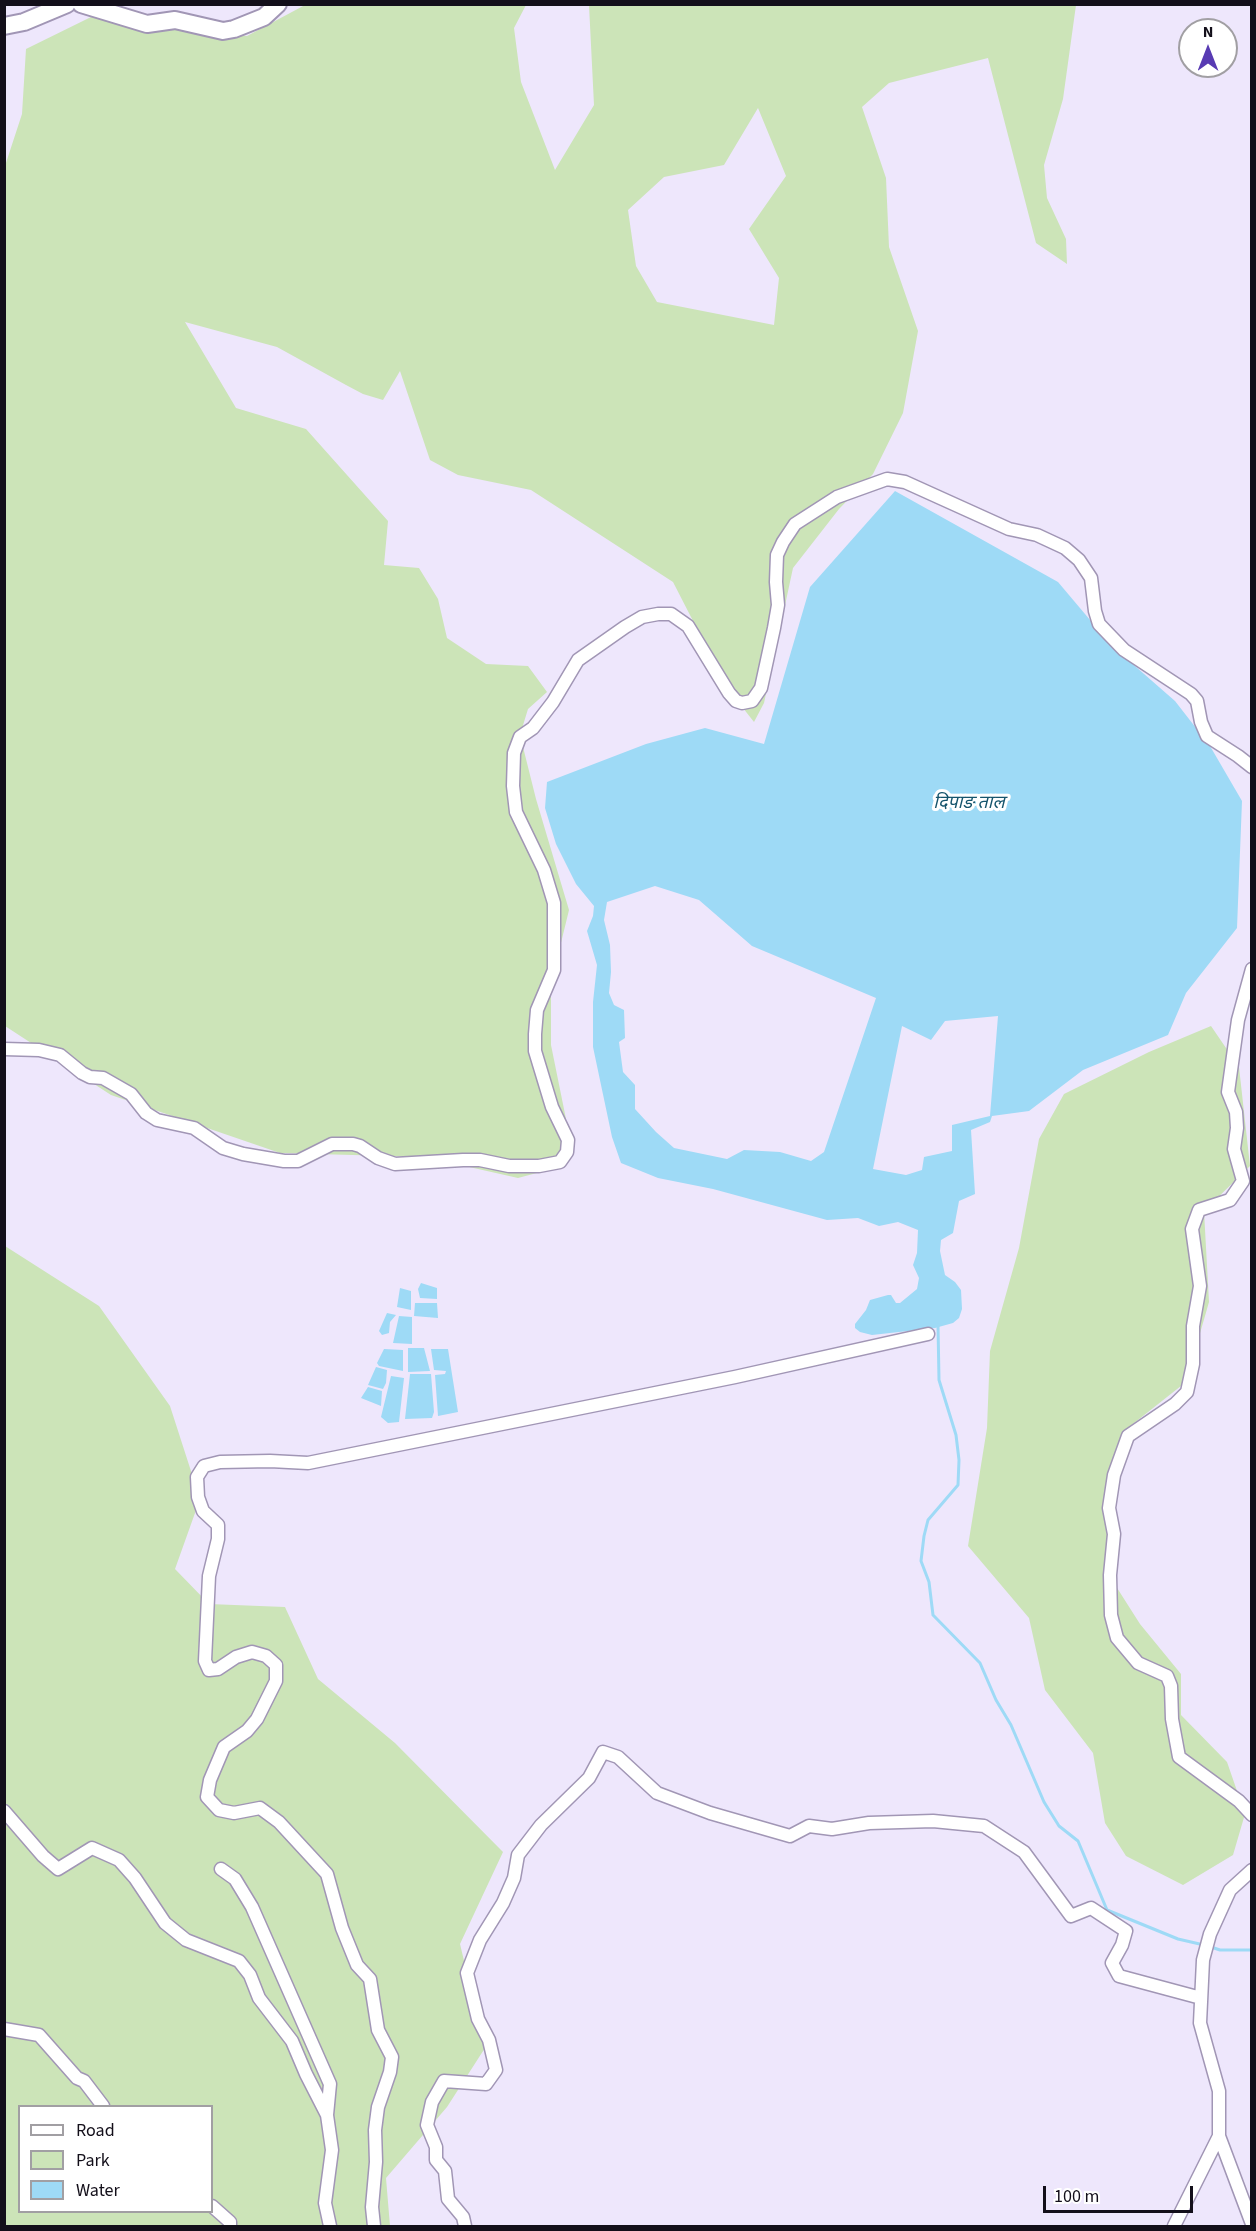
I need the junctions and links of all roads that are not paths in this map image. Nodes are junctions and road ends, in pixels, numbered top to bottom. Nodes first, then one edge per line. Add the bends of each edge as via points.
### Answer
1 (67, 4) edge
2 (81, 4) edge
3 (278, 4) edge
4 (4, 26) edge
5 (1251, 767) edge
6 (1251, 969) edge
7 (4, 1049) edge
8 (928, 1334) dead end
9 (4, 1811) edge
10 (1251, 1815) edge
11 (221, 1869) dead end
12 (1251, 1870) edge
13 (1201, 1998) junction
14 (4, 2029) edge
15 (103, 2105) edge
16 (327, 2115) junction
17 (1219, 2136) junction
18 (213, 2207) edge
19 (1251, 2224) edge
20 (230, 2226) edge
21 (330, 2226) edge
22 (374, 2226) edge
23 (465, 2226) edge
24 (1174, 2226) edge

1 - 4 main road
2 - 3 main road via 140,22 175,20 223,31 264,17
5 - 7 street via 1206,736 1197,701 1191,693 1124,650 1099,624 1091,578 1065,548 887,478 837,497 795,524 783,542 777,555 778,605 774,628 761,688 752,701 736,701 688,627 671,614 658,614 642,617 582,656 553,702 533,728 520,737 514,753 516,812 544,870 554,903 554,970 537,1010 535,1034 552,1107 568,1140 567,1152 560,1161 539,1166 463,1160 395,1164 353,1144 332,1144 298,1161 243,1154 223,1148 194,1128 157,1120 131,1094 103,1078 82,1073 60,1055
6 - 10 street via 1238,1020 1228,1092 1236,1112 1234,1149 1243,1181 1230,1200 1199,1210 1192,1229 1200,1286 1187,1392 1128,1436 1114,1475 1109,1508 1114,1534 1111,1615 1117,1638 1138,1663 1167,1676 1179,1757 1239,1801
8 - 22 street via 308,1463 220,1462 204,1466 198,1477 198,1497 203,1511 218,1525 208,1576 205,1661 209,1670 218,1669 252,1652 266,1656 276,1665 276,1681 257,1719 224,1747 207,1797 219,1810 234,1813 260,1808 279,1822 327,1874 357,1965 370,1979 378,2030 392,2056 375,2130
9 - 16 street via 58,1869 92,1848 119,1860 165,1923 186,1940 239,1961 250,1975 258,1998 292,2041
11 - 16 street via 235,1879 252,1907 330,2084
12 - 13 street via 1230,1890 1210,1934 1203,1960
13 - 17 street via 1200,2023 1219,2091
13 - 23 street via 1119,1976 1112,1963 1126,1931 1091,1908 1071,1916 1024,1852 984,1826 933,1821 869,1823 832,1829 809,1826 790,1836 657,1793 618,1757 603,1752 589,1778 541,1825 518,1855 514,1878 467,1973 496,2070 486,2084 444,2081 432,2102 427,2125 436,2147 436,2160 445,2171 448,2199 463,2217
14 - 15 street via 39,2035
16 - 21 street via 332,2150 325,2203
17 - 19 street
17 - 24 street
18 - 20 street

